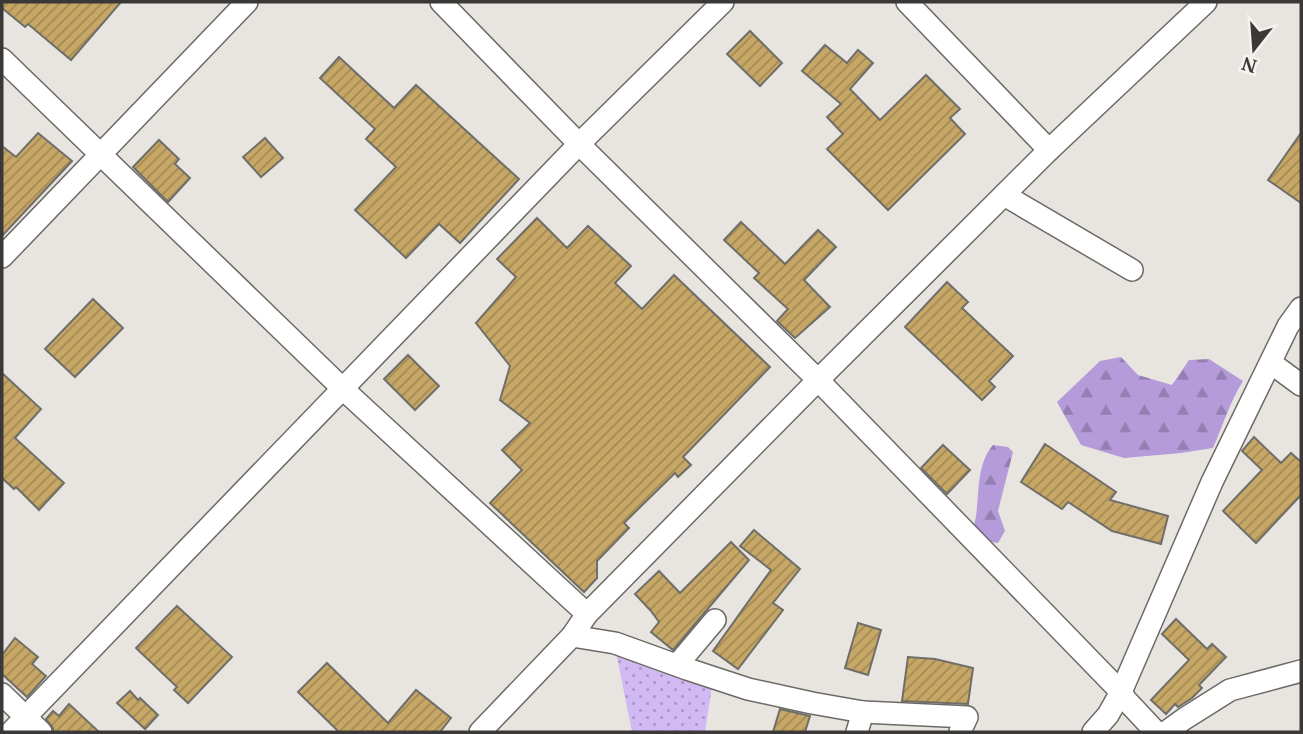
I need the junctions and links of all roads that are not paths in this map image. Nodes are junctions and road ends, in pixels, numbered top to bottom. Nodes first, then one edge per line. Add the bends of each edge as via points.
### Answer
1 (247, 2) edge
2 (441, 2) edge
3 (723, 2) edge
4 (907, 2) edge
5 (1206, 2) edge
6 (2, 60) edge
7 (579, 144) junction
8 (1049, 150) junction
9 (100, 154) junction
10 (1004, 195) junction
11 (2, 257) edge
12 (1132, 270) dead end
13 (1301, 308) edge
14 (1271, 363) junction
15 (818, 380) junction
16 (1301, 385) edge
17 (344, 389) junction
18 (587, 614) junction
19 (715, 620) dead end
20 (572, 636) junction
21 (677, 665) junction
22 (1301, 671) edge
23 (1121, 692) junction
24 (2, 694) edge
25 (863, 712) junction
26 (18, 725) edge
27 (41, 732) edge
28 (480, 732) edge
29 (857, 732) edge
30 (960, 732) edge
31 (1093, 732) edge
32 (1156, 732) edge
33 (1166, 732) edge

1 - 9 street
2 - 7 street
3 - 7 street
4 - 8 street
5 - 8 street
6 - 9 street
7 - 15 street
7 - 17 street
8 - 10 street
9 - 11 street
9 - 17 street
10 - 12 street
10 - 15 street
13 - 14 street
14 - 16 street
14 - 23 street via 1212,482
15 - 18 street
15 - 23 street
17 - 18 street
17 - 26 street
18 - 20 street
19 - 21 street
20 - 21 street via 615,643
20 - 28 street
21 - 25 street via 748,689
22 - 33 street via 1230,690
23 - 31 street
23 - 32 street
24 - 26 street
25 - 29 street
25 - 30 street via 967,717
26 - 27 street

